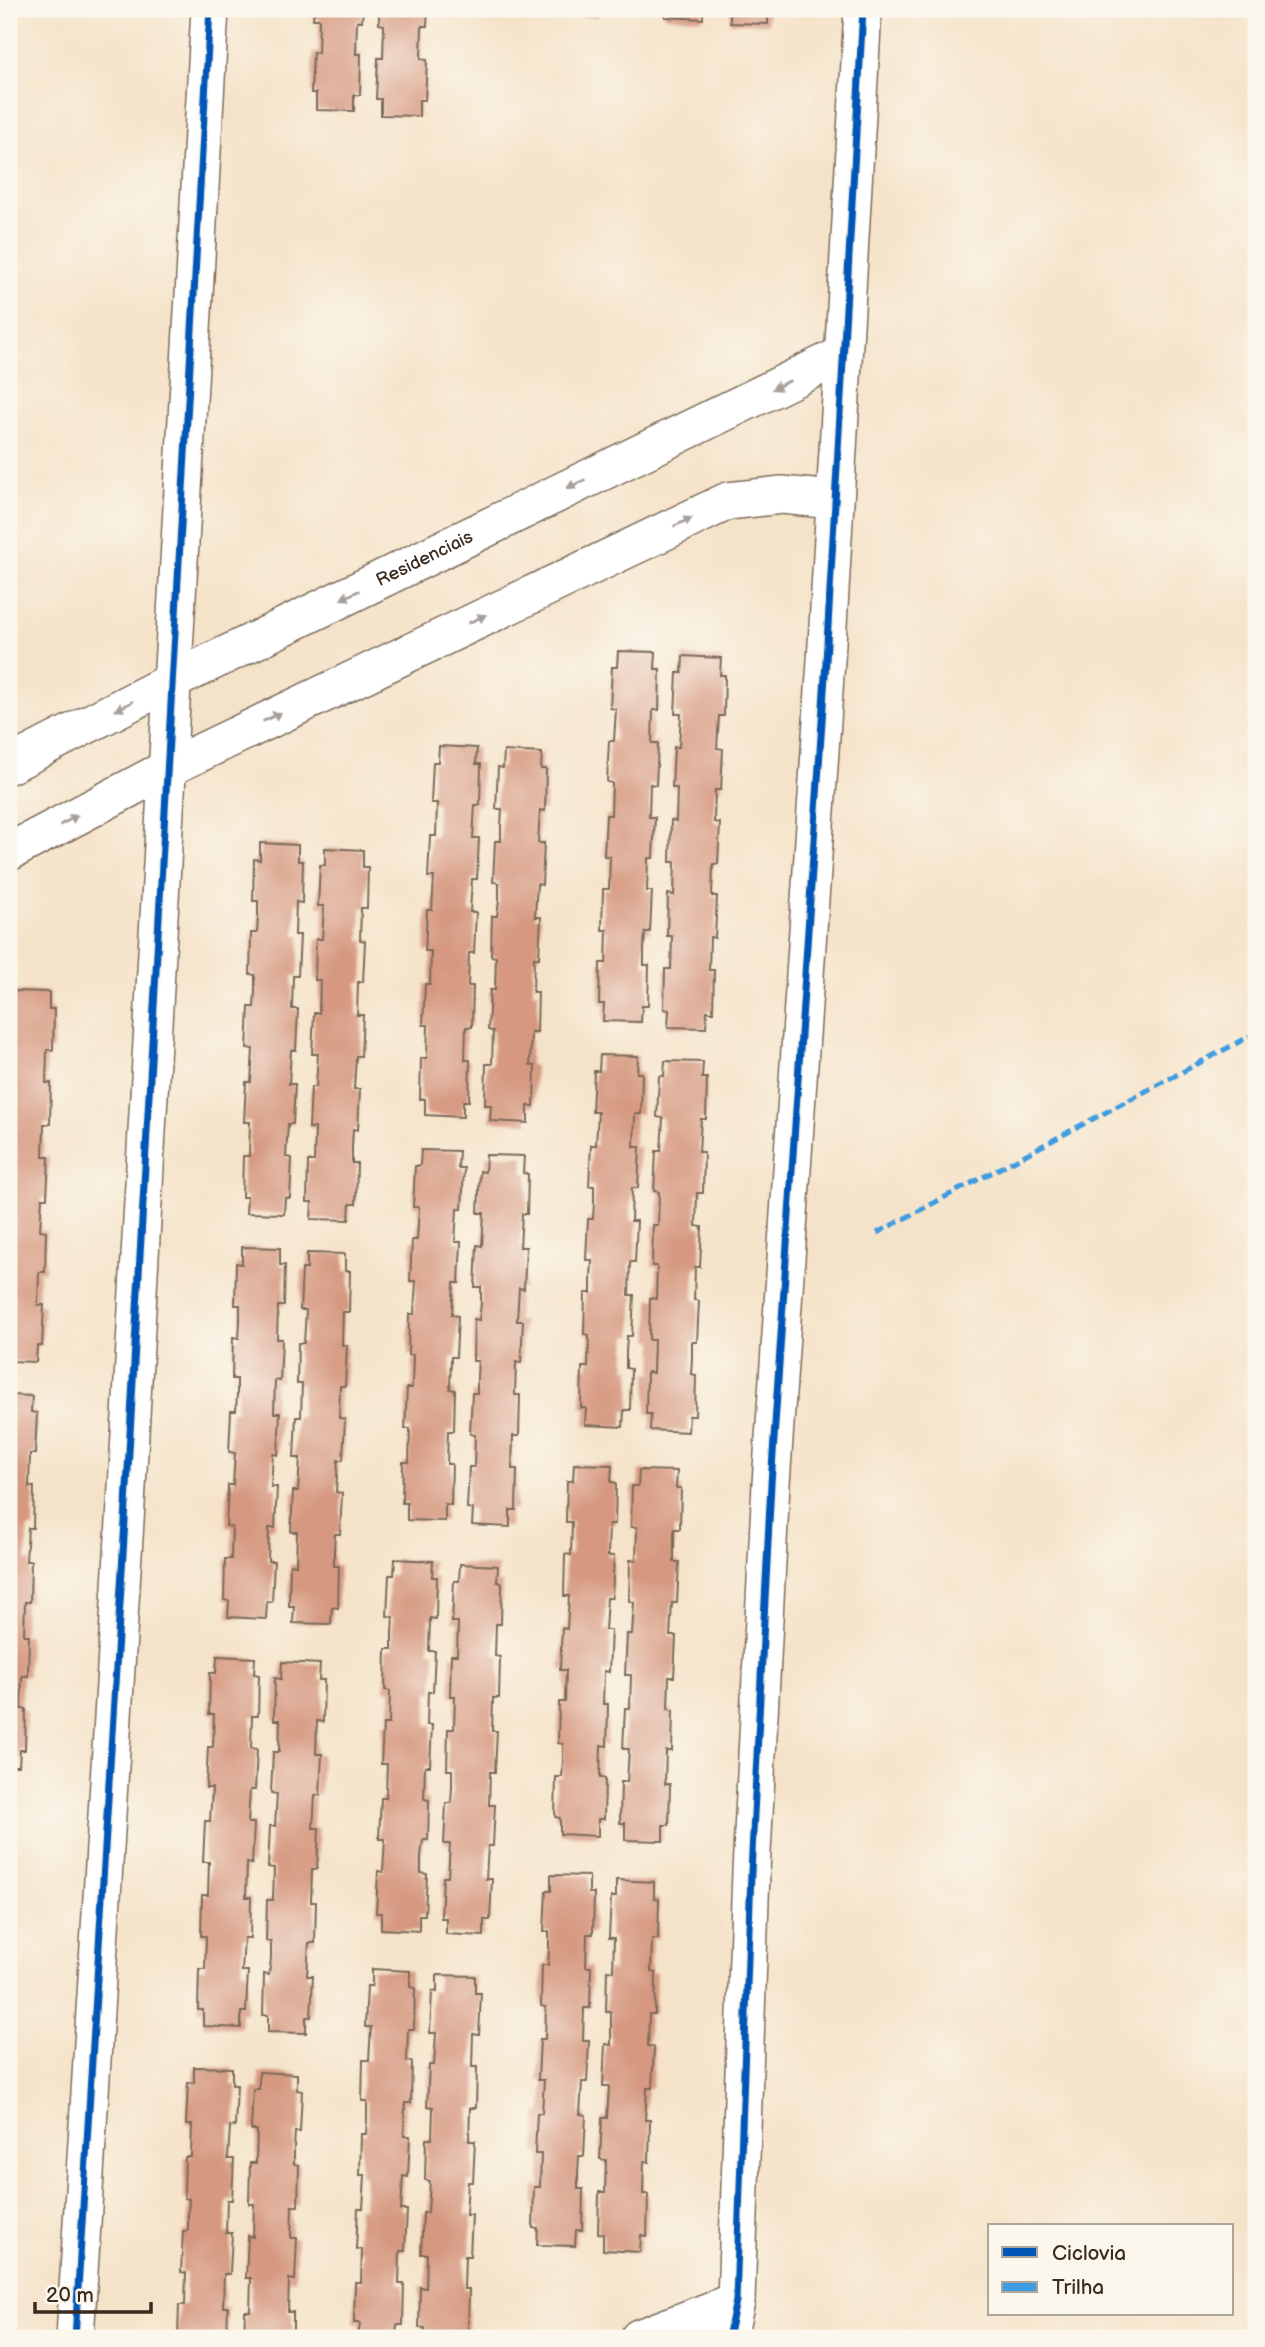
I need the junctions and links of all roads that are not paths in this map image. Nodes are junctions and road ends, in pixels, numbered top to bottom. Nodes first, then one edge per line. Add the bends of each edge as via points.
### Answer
1 (210, 9) edge
2 (863, 9) edge
3 (842, 355) junction
4 (834, 500) junction
5 (174, 680) junction
6 (9, 765) edge
7 (170, 767) junction
8 (9, 852) edge
9 (736, 2301) junction
10 (75, 2338) edge
11 (639, 2338) edge
12 (728, 2338) edge

1 - 5 street
2 - 3 street
3 - 4 street
3 -> 5 street, Residenciais
7 -> 4 street via 728,501 782,495
4 - 9 street via 771,1484
5 -> 6 street, Residenciais
5 - 7 street
8 -> 7 street
7 - 10 street
9 - 11 street
9 - 12 street

